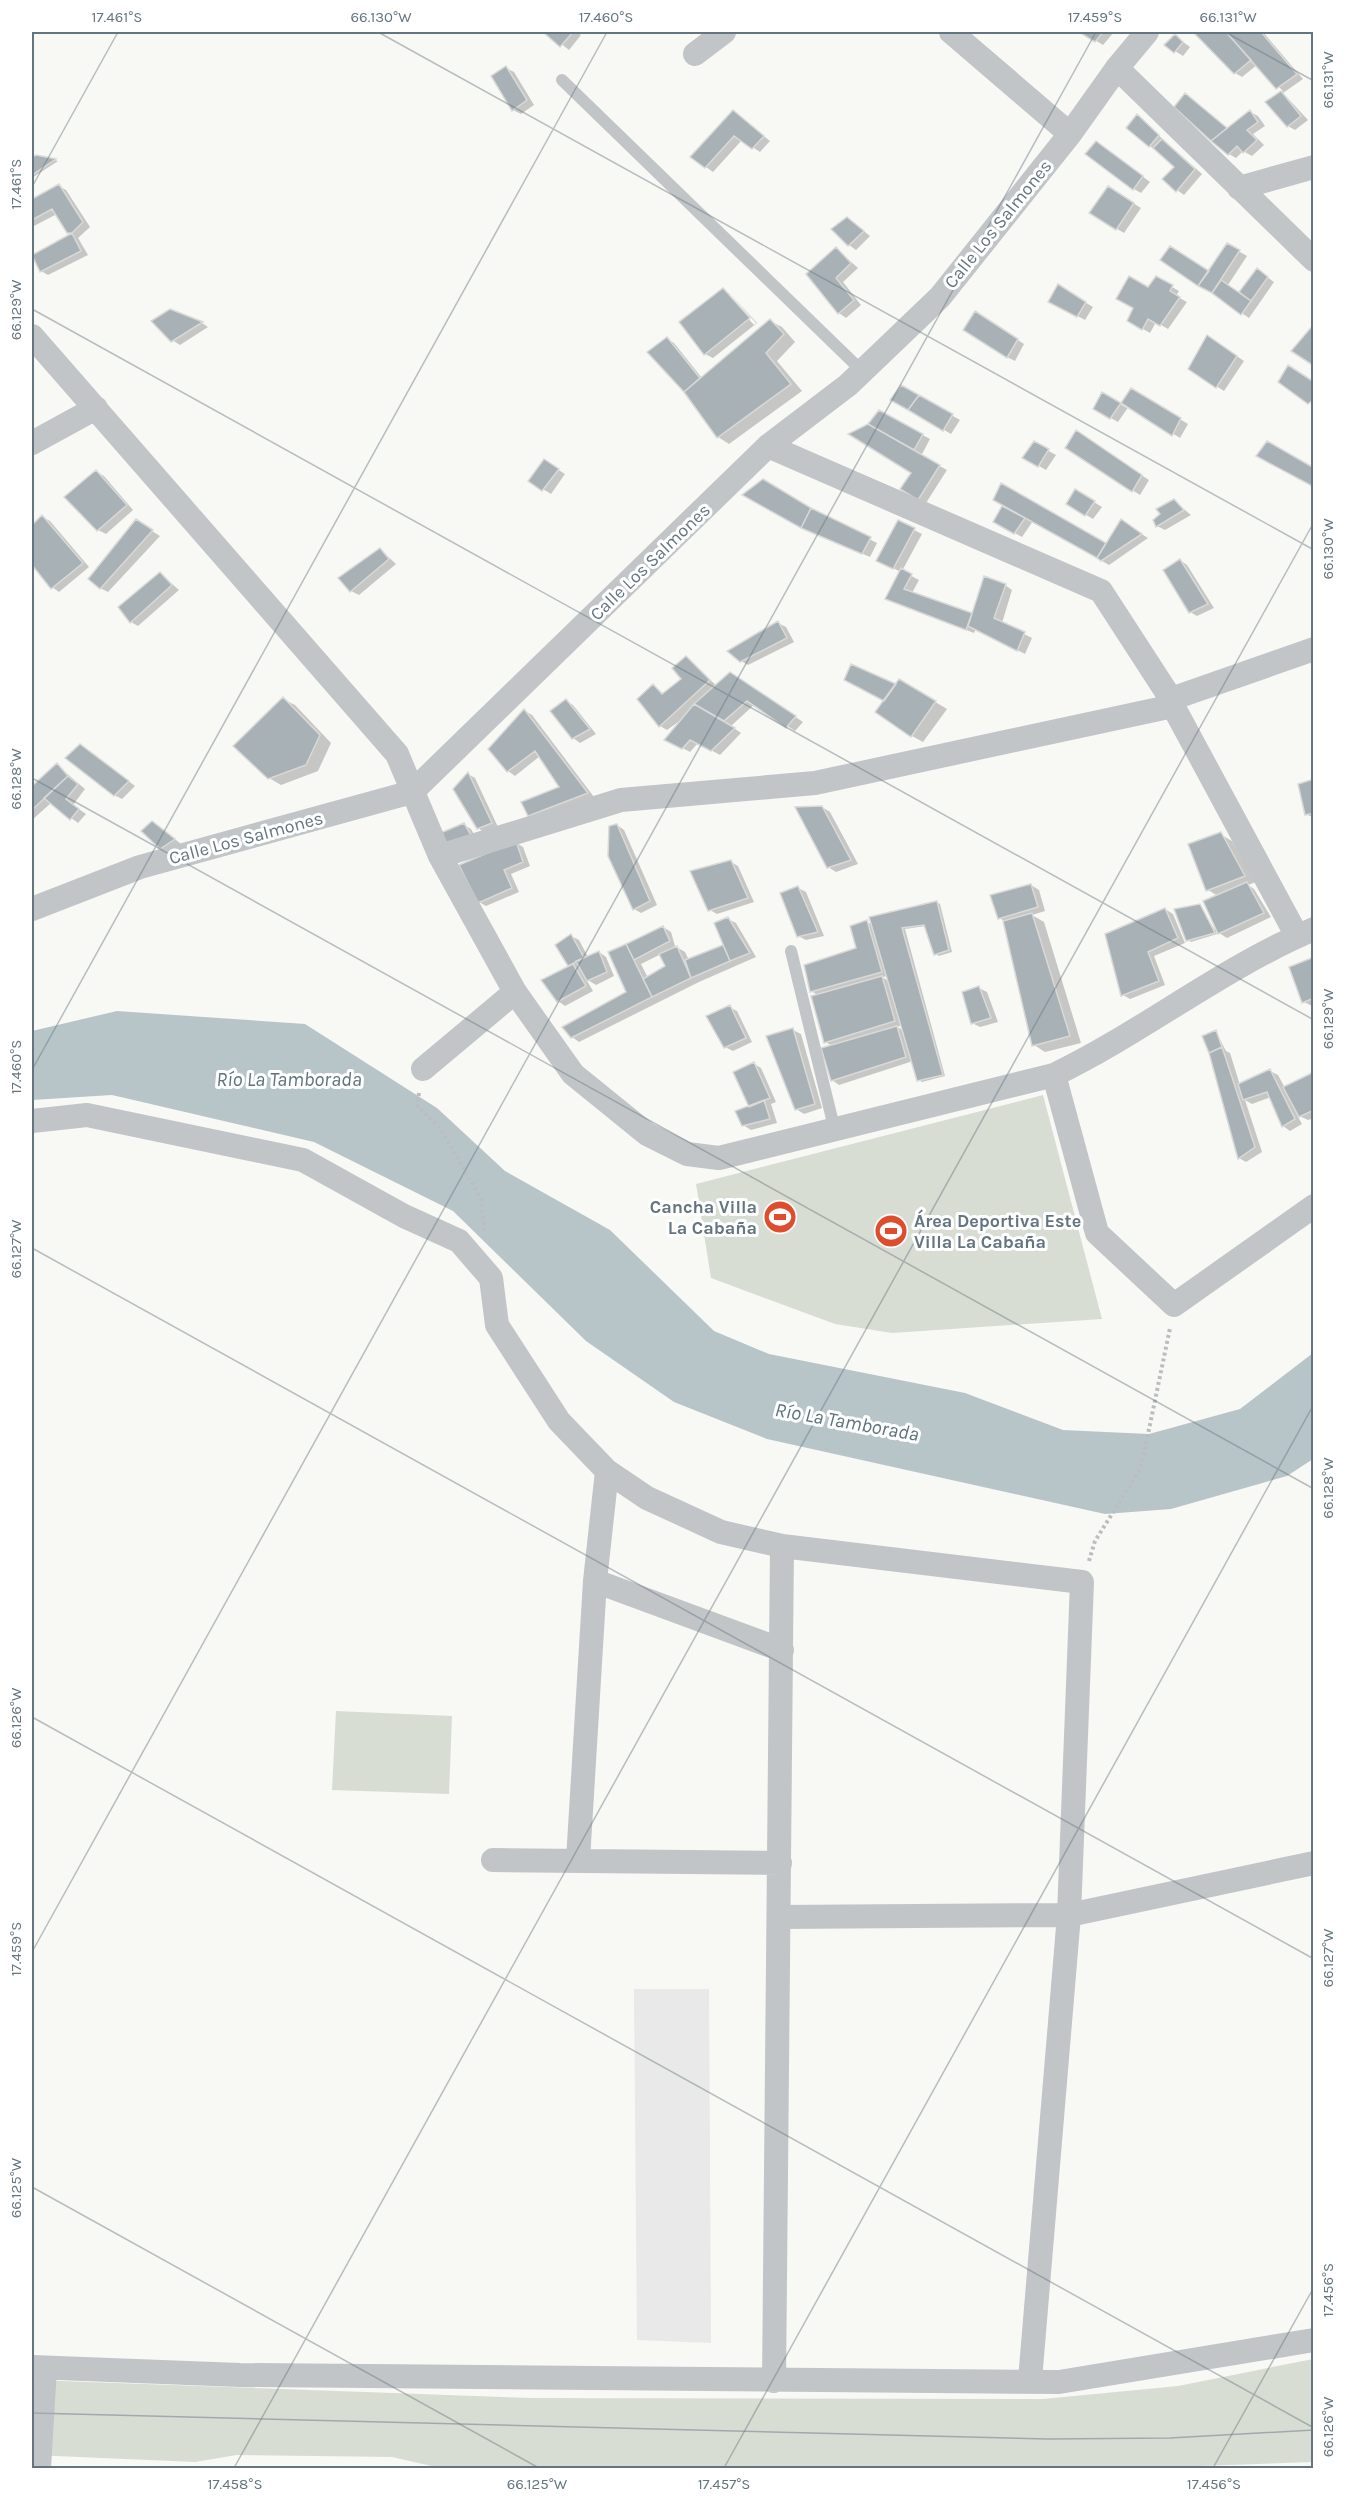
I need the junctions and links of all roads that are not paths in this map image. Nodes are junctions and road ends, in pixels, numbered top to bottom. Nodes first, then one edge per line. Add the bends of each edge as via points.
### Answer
1 (724, 32) edge
2 (951, 32) edge
3 (1147, 32) edge
4 (695, 54) dead end
5 (1117, 68) junction
6 (562, 80) dead end
7 (1070, 134) junction
8 (1314, 167) edge
9 (1239, 188) junction
10 (1314, 260) edge
11 (32, 336) edge
12 (862, 371) junction
13 (96, 408) junction
14 (32, 443) edge
15 (768, 446) junction
16 (1314, 649) edge
17 (1172, 702) junction
18 (412, 792) junction
19 (440, 856) junction
20 (32, 909) edge
21 (1305, 932) edge
22 (791, 951) dead end
23 (515, 992) junction
24 (423, 1069) road end
25 (1054, 1075) junction
26 (32, 1121) edge
27 (835, 1131) junction
28 (1314, 1206) edge
29 (607, 1471) junction
30 (782, 1546) junction
31 (595, 1581) junction
32 (783, 1650) junction
33 (493, 1860) dead end
34 (578, 1860) junction
35 (780, 1863) junction
36 (1314, 1863) edge
37 (1069, 1915) junction
38 (780, 1917) junction
39 (1314, 2340) edge
40 (38, 2368) edge
41 (1030, 2380) junction
42 (774, 2381) junction
43 (39, 2469) edge

1 - 4 street
2 - 7 street
3 - 5 street, Calle Los Salmones
5 - 7 street, Calle Los Salmones
5 - 9 street
6 - 12 lane
7 - 12 street, Calle Los Salmones via 940,297
8 - 9 street
9 - 10 street
11 - 13 street
12 - 15 street, Calle Los Salmones
13 - 14 street
13 - 18 street via 397,754
15 - 17 street via 1101,591
15 - 18 street, Calle Los Salmones
16 - 17 street
17 - 19 street via 815,783 621,800
17 - 21 street
18 - 19 street
18 - 20 street, Calle Los Salmones via 140,867
19 - 23 street
21 - 25 street via 1101,1052
22 - 27 lane
23 - 24 street
23 - 27 street via 573,1074 647,1134 687,1154 718,1158
25 - 27 street
25 - 28 street via 1097,1233 1174,1305
26 - 29 street via 87,1115 303,1160 404,1216 459,1241 491,1278 497,1325 559,1421
29 - 30 street via 647,1498 721,1532
29 - 31 street
30 - 32 street
30 - 37 street via 1082,1582
31 - 32 street
31 - 34 street
32 - 35 street
33 - 34 street
34 - 35 street
35 - 38 street
36 - 37 street
37 - 38 street
37 - 41 street
38 - 42 street
39 - 41 street via 1059,2382
40 - 42 street via 240,2375
40 - 43 street
41 - 42 street

